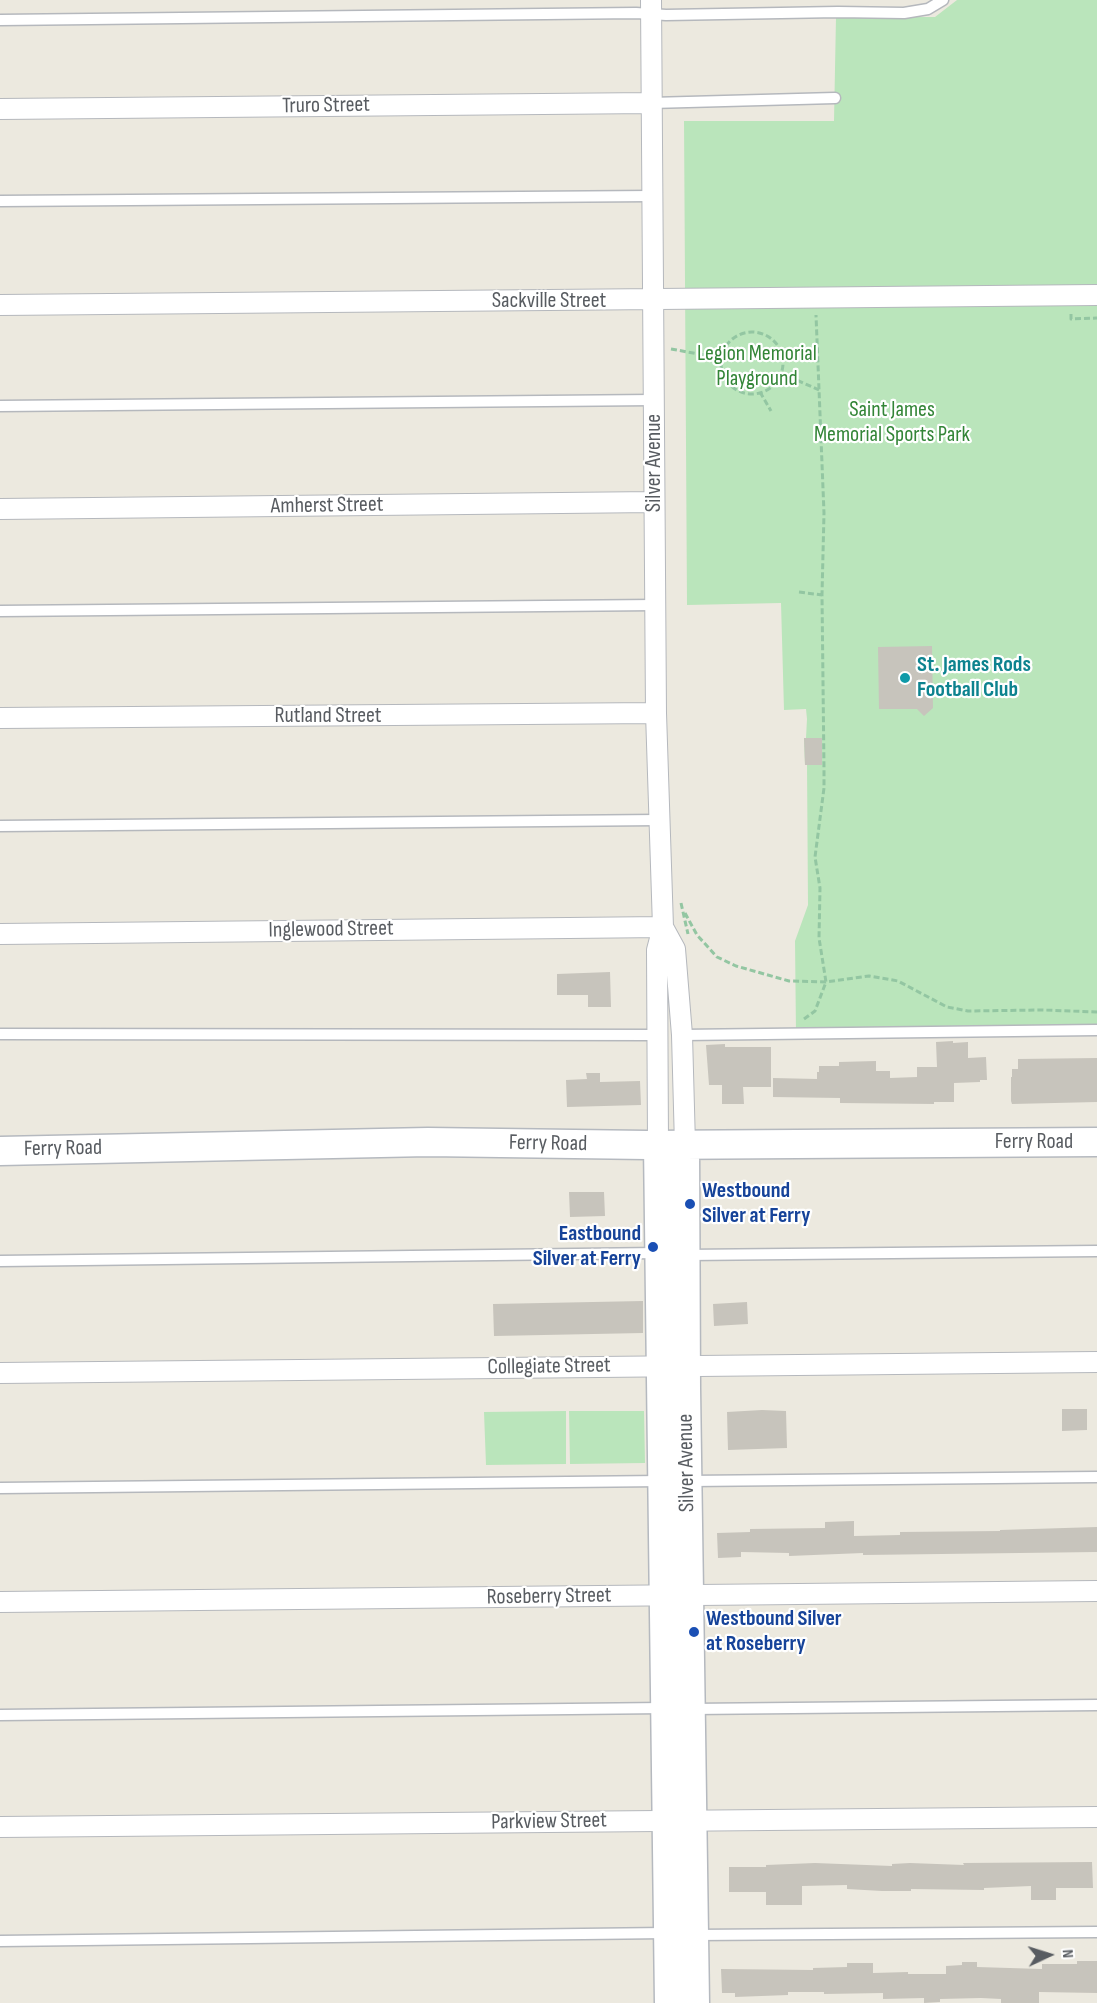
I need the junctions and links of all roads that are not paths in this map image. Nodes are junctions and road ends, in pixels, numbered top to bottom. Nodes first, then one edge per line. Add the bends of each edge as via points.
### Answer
1 (943, 0) edge
2 (651, 7) edge
3 (0, 20) edge
4 (835, 98) dead end
5 (651, 103) junction
6 (0, 109) edge
7 (652, 196) junction
8 (0, 201) edge
9 (1097, 295) edge
10 (653, 300) junction
11 (0, 305) edge
12 (654, 400) junction
13 (0, 406) edge
14 (654, 502) junction
15 (0, 509) edge
16 (656, 605) junction
17 (0, 611) edge
18 (656, 713) junction
19 (0, 718) edge
20 (658, 820) junction
21 (0, 826) edge
22 (663, 927) junction
23 (0, 934) edge
24 (1097, 1030) edge
25 (0, 1034) edge
26 (657, 1035) junction
27 (682, 1035) junction
28 (1097, 1142) edge
29 (671, 1144) junction
30 (0, 1150) edge
31 (1097, 1251) edge
32 (673, 1254) junction
33 (0, 1261) edge
34 (1097, 1362) edge
35 (673, 1366) junction
36 (0, 1373) edge
37 (1097, 1477) edge
38 (675, 1481) junction
39 (0, 1488) edge
40 (1097, 1591) edge
41 (676, 1596) junction
42 (0, 1602) edge
43 (1097, 1705) edge
44 (678, 1708) junction
45 (0, 1714) edge
46 (1097, 1817) edge
47 (680, 1821) junction
48 (0, 1827) edge
49 (1097, 1932) edge
50 (681, 1934) junction
51 (0, 1941) edge
52 (669, 2003) edge
53 (695, 2003) edge

1 - 2 lane via 928,9 904,13
2 - 3 lane via 612,13
2 - 5 street, Silver Avenue
4 - 5 lane
5 - 6 street, Truro Street
5 - 7 street, Silver Avenue
7 - 8 lane
7 - 10 street, Silver Avenue
9 - 10 street, Sackville Street
10 - 11 street, Sackville Street
10 - 12 street, Silver Avenue
12 - 13 lane
12 - 14 street, Silver Avenue
14 - 15 street, Amherst Street
14 - 16 street, Silver Avenue
16 - 17 lane
16 - 18 street, Silver Avenue
18 - 19 street, Rutland Street
18 - 20 street, Silver Avenue
20 - 21 lane
20 - 22 street, Silver Avenue
22 - 23 street, Inglewood Street
22 - 26 street, Silver Avenue via 657,950
22 - 27 street, Silver Avenue via 675,950
24 - 27 lane
25 - 26 lane
26 - 29 street, Silver Avenue
27 - 29 street, Silver Avenue
28 - 29 main road, Ferry Road
29 - 30 main road, Ferry Road via 428,1142
29 - 32 main road, Silver Avenue
31 - 32 lane
32 - 33 lane
32 - 35 main road, Silver Avenue
34 - 35 street, Collegiate Street
35 - 36 street, Collegiate Street
35 - 38 main road, Silver Avenue
37 - 38 lane
38 - 39 lane
38 - 41 main road, Silver Avenue
40 - 41 street, Roseberry Street
41 - 42 street, Roseberry Street
41 - 44 main road, Silver Avenue
43 - 44 lane
44 - 45 lane
44 - 47 main road, Silver Avenue
46 - 47 street, Parkview Street
47 - 48 street, Parkview Street
47 - 50 main road, Silver Avenue
49 - 50 lane
50 - 51 lane
50 - 52 main road, Silver Avenue
50 - 53 main road, Silver Avenue

